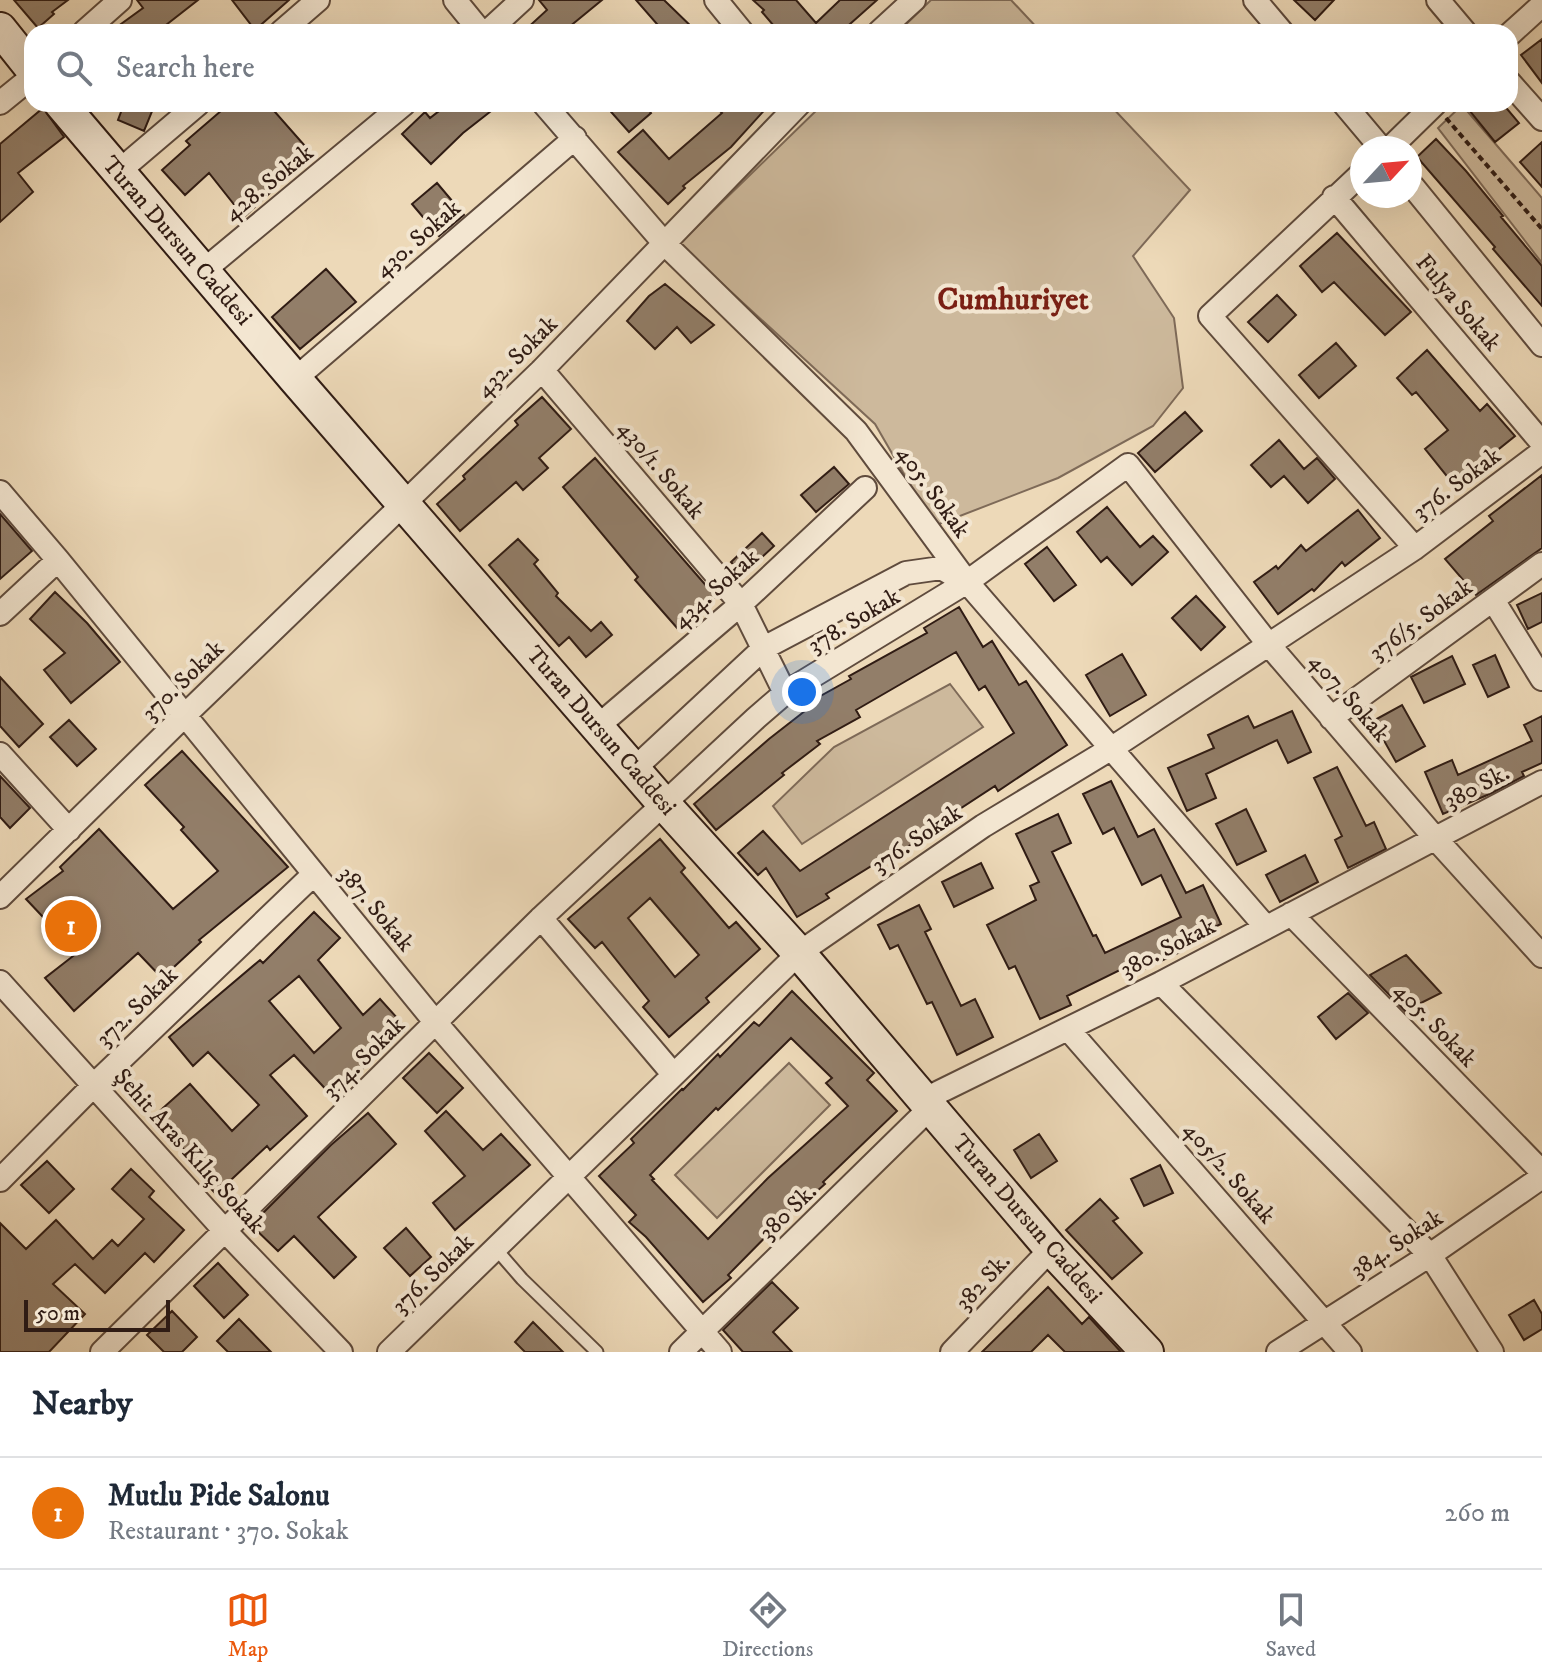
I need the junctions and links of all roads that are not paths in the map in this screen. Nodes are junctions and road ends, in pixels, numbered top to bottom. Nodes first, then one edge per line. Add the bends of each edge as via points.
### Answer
1 (120, 0) edge
2 (318, 0) edge
3 (455, 0) edge
4 (522, 0) edge
5 (716, 0) edge
6 (914, 0) edge
7 (1255, 0) edge
8 (1438, 0) edge
9 (1542, 5) edge
10 (93, 24) edge
11 (290, 24) edge
12 (474, 24) edge
13 (496, 24) edge
14 (736, 24) edge
15 (888, 24) edge
16 (1275, 24) edge
17 (1458, 24) edge
18 (1518, 27) edge
19 (0, 29) edge
20 (24, 59) edge
21 (24, 84) edge
22 (1518, 92) edge
23 (0, 103) edge
24 (68, 112) edge
25 (189, 112) edge
26 (394, 112) edge
27 (551, 112) edge
28 (791, 112) edge
29 (1351, 112) edge
30 (1426, 112) edge
31 (1542, 119) edge
32 (1371, 136) edge
33 (1402, 136) edge
34 (575, 138) junction
35 (118, 172) junction
36 (1350, 183) edge
37 (1334, 197) junction
38 (1422, 198) edge
39 (665, 244) junction
40 (203, 271) junction
41 (1542, 345) edge
42 (542, 370) junction
43 (295, 379) junction
44 (1542, 443) edge
45 (1542, 452) edge
46 (1128, 465) joint
47 (865, 488) dead end
48 (0, 492) edge
49 (403, 503) junction
50 (1415, 548) junction
51 (58, 560) junction
52 (1542, 564) edge
53 (967, 582) junction
54 (1493, 600) junction
55 (741, 604) junction
56 (0, 614) edge
57 (1269, 645) junction
58 (764, 648) junction
59 (1542, 679) edge
60 (785, 693) junction
61 (184, 716) junction
62 (1331, 718) junction
63 (598, 726) junction
64 (1112, 748) junction
65 (0, 754) edge
66 (634, 769) junction
67 (1542, 782) edge
68 (663, 803) junction
69 (69, 830) junction
70 (1435, 838) junction
71 (313, 875) junction
72 (0, 897) edge
73 (1291, 914) junction
74 (541, 918) junction
75 (1265, 926) junction
76 (799, 953) junction
77 (1542, 956) edge
78 (0, 982) edge
79 (1161, 983) junction
80 (436, 1023) junction
81 (1068, 1029) junction
82 (673, 1074) junction
83 (94, 1085) junction
84 (927, 1104) junction
85 (1542, 1174) edge
86 (569, 1179) junction
87 (0, 1180) edge
88 (226, 1232) junction
89 (496, 1249) junction
90 (1051, 1249) junction
91 (1430, 1255) junction
92 (1324, 1321) junction
93 (703, 1331) junction
94 (102, 1352) edge
95 (341, 1352) edge
96 (389, 1352) edge
97 (597, 1352) edge
98 (681, 1352) edge
99 (720, 1352) edge
100 (952, 1352) edge
101 (1147, 1352) edge
102 (1278, 1352) edge
103 (1350, 1352) edge
104 (1492, 1352) edge

1 - 10 street
2 - 11 street
3 - 12 street
4 - 13 street
5 - 14 street
6 - 15 street
7 - 16 street
8 - 17 street
9 - 18 street
19 - 20 street
21 - 23 street
22 - 31 street
24 - 35 street, Turan Dursun Caddesi
25 - 35 street
26 - 40 street, 428. Sokak
27 - 34 street, 405. Sokak
28 - 39 street, 432. Sokak
29 - 32 street
30 - 33 street
34 - 39 street, 405. Sokak
34 - 43 street, 430. Sokak
35 - 40 street, Turan Dursun Caddesi
36 - 37 street
37 - 44 street, Fulya Sokak
37 - 50 street via 1210,316
38 - 41 street
39 - 42 street, 432. Sokak
39 - 53 street, 405. Sokak via 856,431
40 - 43 street, Turan Dursun Caddesi
42 - 49 street, 432. Sokak
42 - 55 street, 430/1. Sokak
43 - 49 street, Turan Dursun Caddesi
45 - 50 street, 376. Sokak
46 - 53 street, 378. Sokak
46 - 57 street, 407. Sokak
47 - 55 street, 434. Sokak
48 - 51 street, 387. Sokak
49 - 61 street, 370. Sokak
49 - 63 street, Turan Dursun Caddesi
50 - 57 street, 376. Sokak
51 - 56 street
51 - 61 street, 387. Sokak
52 - 54 street, 376/5. Sokak
53 - 58 street via 941,568 906,573
53 - 60 street, 378. Sokak
53 - 64 street, 405. Sokak
54 - 59 street
54 - 62 street, 376/5. Sokak
55 - 58 street, 430/1. Sokak
55 - 63 street, 434. Sokak
57 - 62 street, 407. Sokak
57 - 64 street, 376. Sokak
58 - 60 street, 430/1. Sokak
58 - 66 street
60 - 68 street, 378. Sokak
61 - 69 street, 370. Sokak
61 - 71 street, 387. Sokak
62 - 70 street, 407. Sokak
63 - 66 street, Turan Dursun Caddesi
64 - 75 street, 405. Sokak
64 - 76 street, 376. Sokak via 983,826
65 - 69 street
66 - 68 street, Turan Dursun Caddesi
67 - 70 street, 380 Sk.
68 - 74 street, 374. Sokak
68 - 76 street, Turan Dursun Caddesi
69 - 72 street, 370. Sokak
70 - 73 street, 380. Sokak
70 - 77 street, 407. Sokak
71 - 80 street, 387. Sokak
71 - 83 street, 372. Sokak
73 - 75 street, 380. Sokak
73 - 85 street, 405. Sokak
74 - 80 street, 374. Sokak
74 - 82 street
75 - 79 street, 380. Sokak
76 - 82 street, 376. Sokak
76 - 84 street, Turan Dursun Caddesi
78 - 83 street, Şehit Aras Kılıç Sokak
79 - 81 street, 380. Sokak
79 - 91 street
80 - 86 street, 387. Sokak
80 - 88 street, 374. Sokak
81 - 84 street, 380. Sokak
81 - 92 street, 405/2. Sokak
82 - 86 street, 376. Sokak
83 - 87 street, 372. Sokak
83 - 88 street, Şehit Aras Kılıç Sokak
84 - 90 street, Turan Dursun Caddesi
84 - 93 street, 380 Sk.
85 - 91 street, 384. Sokak
86 - 89 street, 376. Sokak
86 - 93 street, 387. Sokak
88 - 94 street, 374. Sokak
88 - 95 street, Şehit Aras Kılıç Sokak
89 - 96 street, 376. Sokak
89 - 97 lane
90 - 100 street, 382 Sk.
90 - 101 street, Turan Dursun Caddesi
91 - 92 street, 384. Sokak
91 - 104 street
92 - 102 street, 384. Sokak
92 - 103 street, 405/2. Sokak
93 - 98 street, 380 Sk.
93 - 99 street, 387. Sokak

